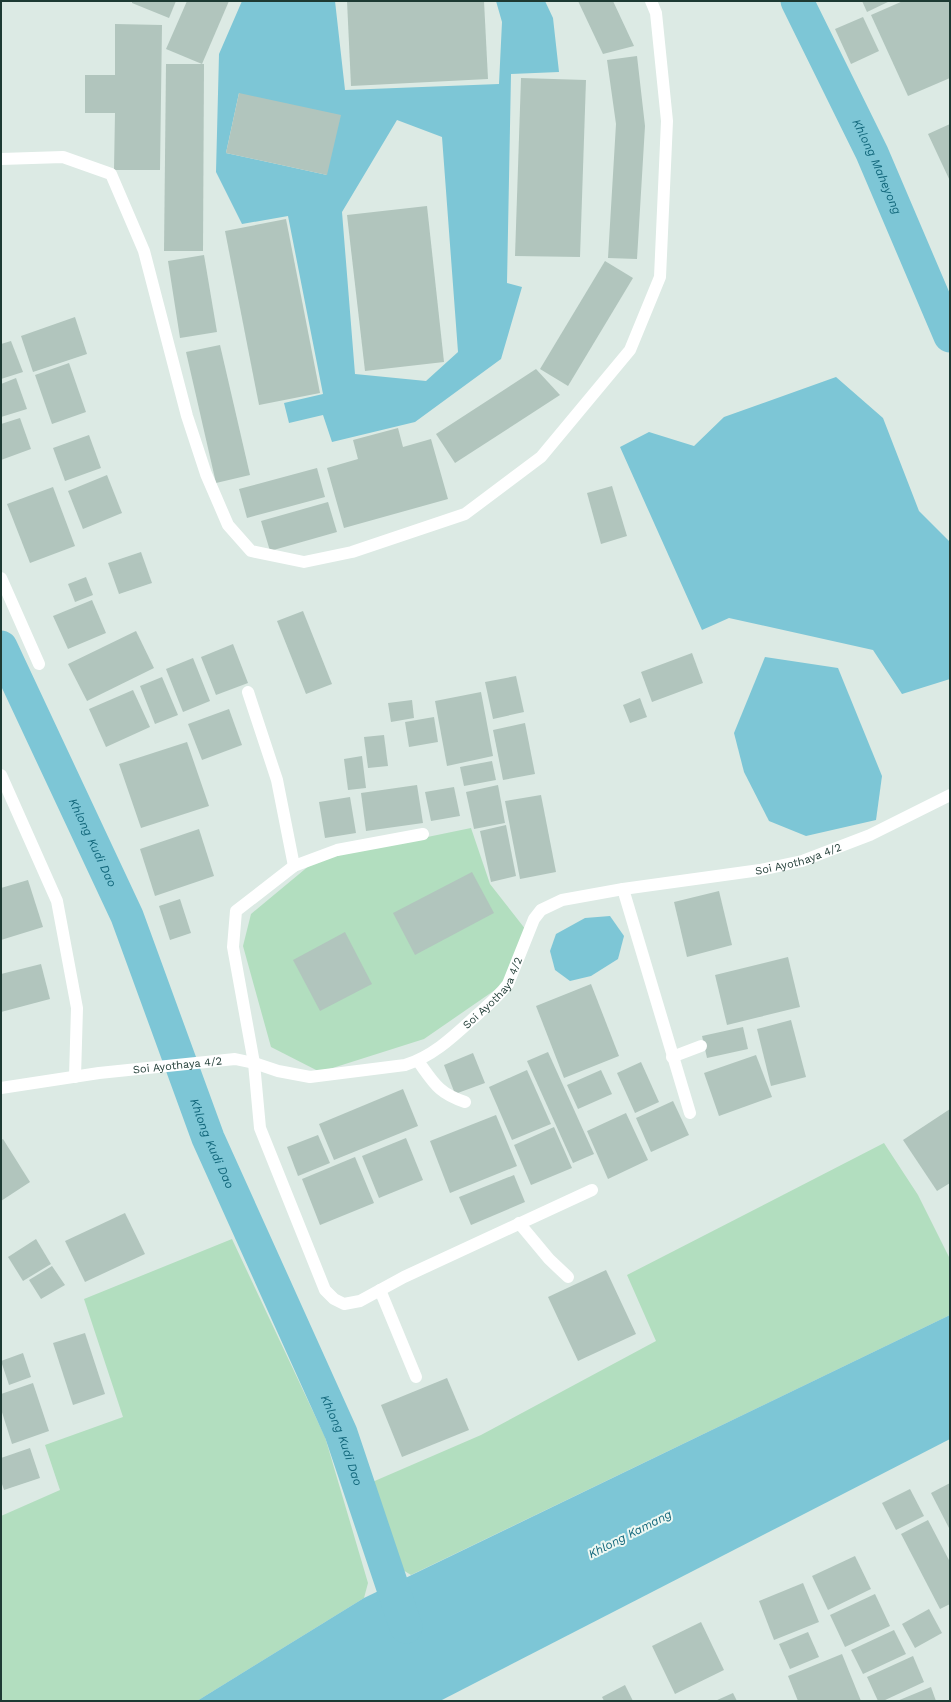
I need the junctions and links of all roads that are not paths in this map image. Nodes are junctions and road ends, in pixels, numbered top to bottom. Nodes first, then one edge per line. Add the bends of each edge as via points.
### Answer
1 (651, 1) edge
2 (1, 159) edge
3 (1, 578) edge
4 (39, 664) dead end
5 (248, 692) dead end
6 (1, 775) edge
7 (950, 795) edge
8 (422, 834) dead end
9 (294, 866) junction
10 (623, 889) junction
11 (701, 1046) dead end
12 (672, 1056) junction
13 (418, 1061) junction
14 (254, 1063) junction
15 (75, 1077) junction
16 (1, 1088) edge
17 (465, 1102) dead end
18 (690, 1113) dead end
19 (592, 1190) dead end
20 (519, 1224) junction
21 (568, 1277) dead end
22 (380, 1290) junction
23 (416, 1377) dead end

1 - 2 street via 656,13 667,121 660,277 630,350 540,457 465,514 352,552 304,562 251,551 228,525 206,474 187,416 144,251 111,174 63,157
3 - 4 street
5 - 9 street via 277,780
6 - 15 street via 57,902 77,1008
7 - 10 street, Soi Ayothaya 4/2 via 870,836 802,861 760,870
8 - 9 street via 337,850
9 - 14 street via 236,911 233,948
10 - 12 street
10 - 13 street, Soi Ayothaya 4/2 via 562,900 541,910 527,934 508,984 501,993 436,1050
11 - 12 street
12 - 18 street
13 - 14 street, Soi Ayothaya 4/2 via 406,1065 310,1077
13 - 17 street via 434,1084 450,1097
14 - 15 street, Soi Ayothaya 4/2 via 235,1059
14 - 22 street via 260,1128 325,1290 344,1304 360,1301
15 - 16 street, Soi Ayothaya 4/2
19 - 20 street
20 - 21 street
20 - 22 street via 404,1276
22 - 23 street

